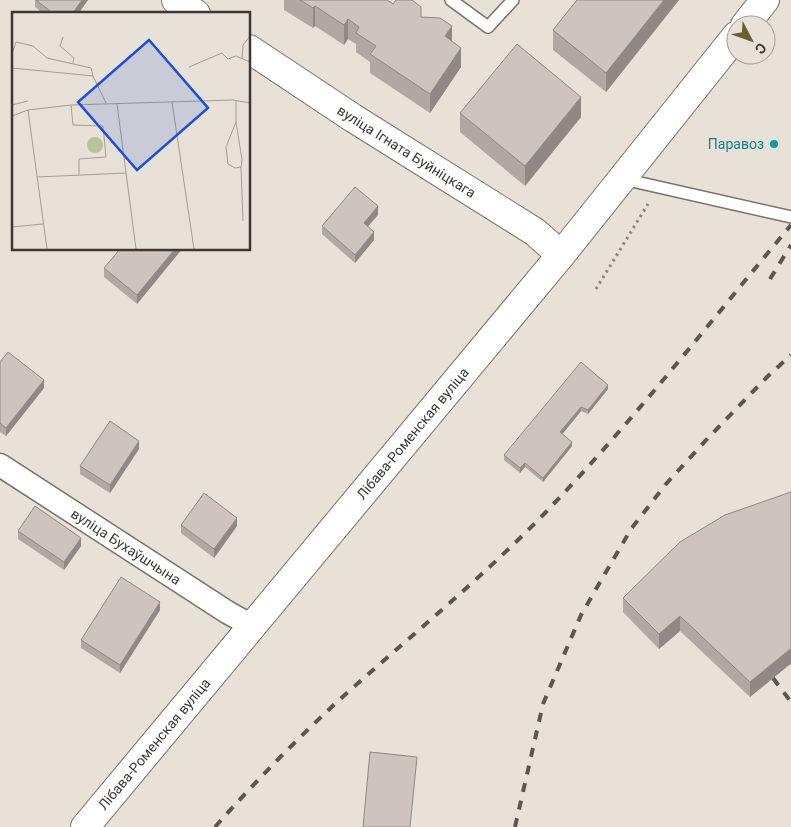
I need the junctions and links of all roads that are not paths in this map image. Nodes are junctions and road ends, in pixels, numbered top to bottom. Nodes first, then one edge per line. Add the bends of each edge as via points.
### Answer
1 (176, 0) edge
2 (451, 0) edge
3 (513, 0) edge
4 (765, 0) edge
5 (193, 12) edge
6 (753, 15) edge
7 (726, 48) edge
8 (250, 50) edge
9 (621, 179) junction
10 (791, 217) edge
11 (561, 255) junction
12 (0, 465) edge
13 (252, 626) junction
14 (85, 827) edge

1 - 5 main road
2 - 3 lane via 488,27
4 - 6 main road
7 - 9 main road, Лібава-Роменская вуліца
8 - 11 main road, вуліца Ігната Буйніцкага via 535,232
9 - 10 lane
9 - 11 main road, Лібава-Роменская вуліца
11 - 13 main road, Лібава-Роменская вуліца
12 - 13 street, вуліца Бухаўшчына
13 - 14 main road, Лібава-Роменская вуліца

